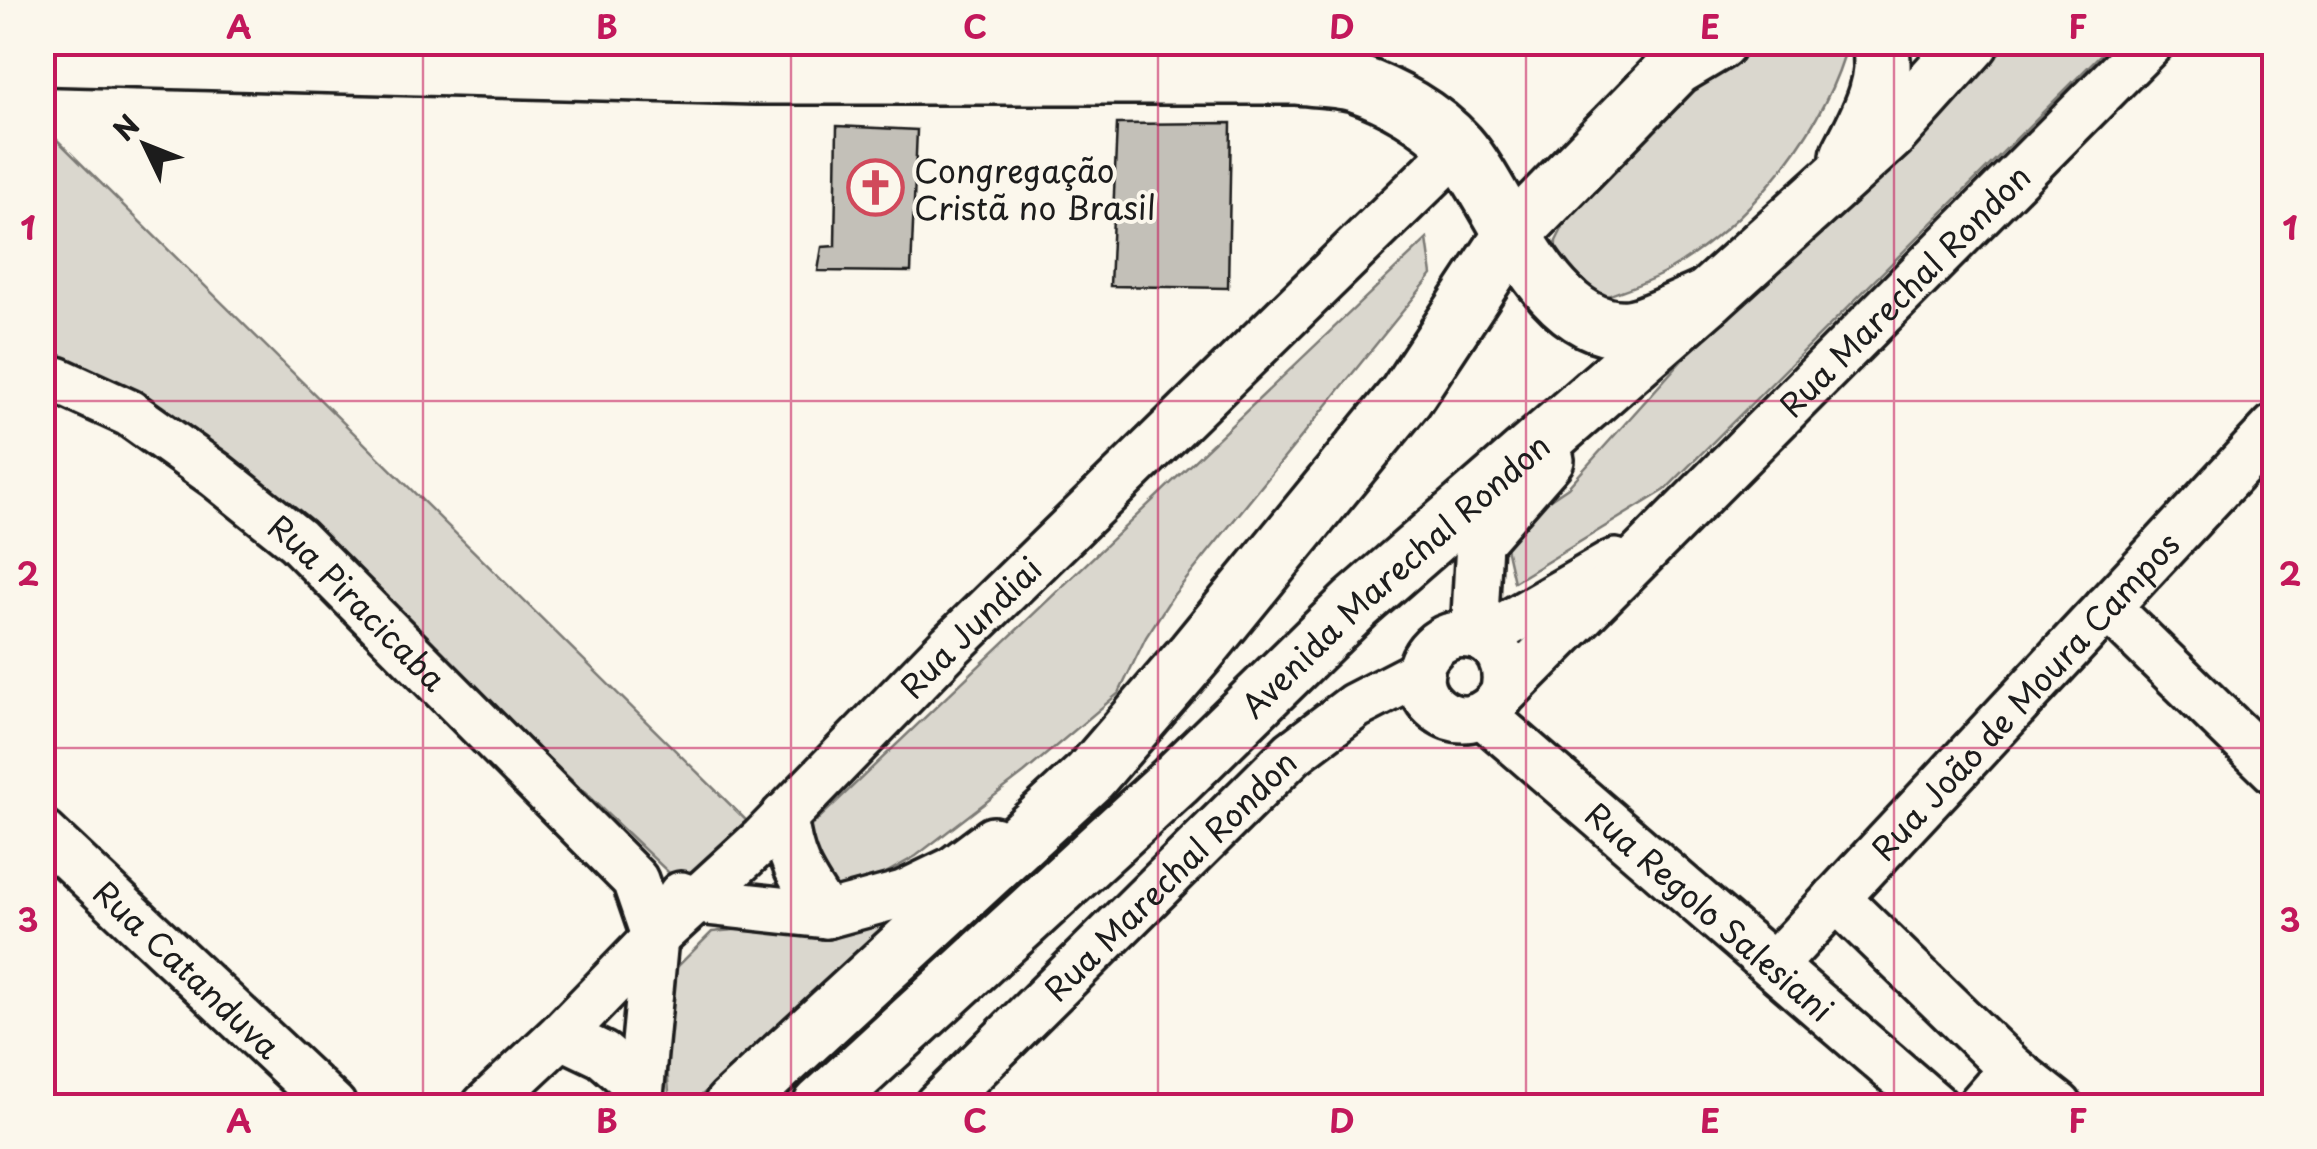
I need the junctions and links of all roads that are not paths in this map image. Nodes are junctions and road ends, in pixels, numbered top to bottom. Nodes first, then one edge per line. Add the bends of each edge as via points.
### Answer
1 (1718, 42) edge
2 (1879, 42) edge
3 (1971, 42) edge
4 (2151, 42) edge
5 (42, 57) edge
6 (1459, 148) junction
7 (1836, 181) junction
8 (1512, 234) junction
9 (1708, 297) junction
10 (42, 376) edge
11 (1609, 384) junction
12 (2274, 428) edge
13 (1657, 539) junction
14 (2107, 608) junction
15 (1478, 637) junction
16 (1421, 672) junction
17 (1493, 705) junction
18 (2274, 770) edge
19 (1090, 776) junction
20 (784, 816) junction
21 (42, 832) edge
22 (635, 880) junction
23 (1836, 898) junction
24 (698, 900) junction
25 (826, 915) junction
26 (655, 938) junction
27 (1774, 965) junction
28 (561, 1036) junction
29 (2012, 1069) junction
30 (639, 1096) edge
31 (333, 1106) edge
32 (485, 1106) edge
33 (732, 1106) edge
34 (824, 1106) edge
35 (938, 1106) edge
36 (1936, 1106) edge
37 (1980, 1106) edge
38 (2059, 1106) edge

1 - 8 main road via 1676,67
2 - 7 main road via 1884,63 1876,98
3 - 7 main road, Avenida Marechal Rondon
4 - 13 street, Rua Marechal Rondon
5 - 6 main road via 755,76 1294,76 1353,82 1421,115
6 - 8 main road
6 - 20 street, Rua Jundiai
7 - 9 main road, Avenida Marechal Rondon
8 - 9 main road via 1569,307 1600,324 1630,328
8 - 19 main road via 1406,396
9 - 11 main road, Avenida Marechal Rondon
10 - 22 street, Rua Piracicaba via 129,413 297,540
11 - 15 street via 1478,542
11 - 34 main road, Avenida Marechal Rondon via 1356,604
12 - 14 street, Rua João de Moura Campos
13 - 15 street
13 - 17 street, Rua Marechal Rondon
14 - 18 street
14 - 23 street, Rua João de Moura Campos
15 - 16 street via 1445,638
15 - 17 street via 1494,646 1506,668
16 - 17 street via 1428,702 1453,719 1468,720
16 - 35 street, Rua Marechal Rondon via 1355,706 1293,753
17 - 27 street, Rua Regolo Salesiani via 1702,907
19 - 25 street via 953,870 903,894
19 - 33 main road
20 - 24 street, Rua Jundiai
20 - 25 street via 789,852
21 - 31 street, Rua Catanduva
22 - 24 street, Rua Piracicaba
22 - 26 street, Rua Piracicaba
23 - 27 street, Rua João de Moura Campos
23 - 29 street
24 - 25 street, Rua Piracicaba
24 - 26 street, Rua Jundiai
26 - 28 street, Rua Jundiai
26 - 30 street
27 - 36 street, Rua Regolo Salesiani
28 - 30 street via 602,1055
28 - 32 street, Rua Jundiai
29 - 37 street
29 - 38 street

